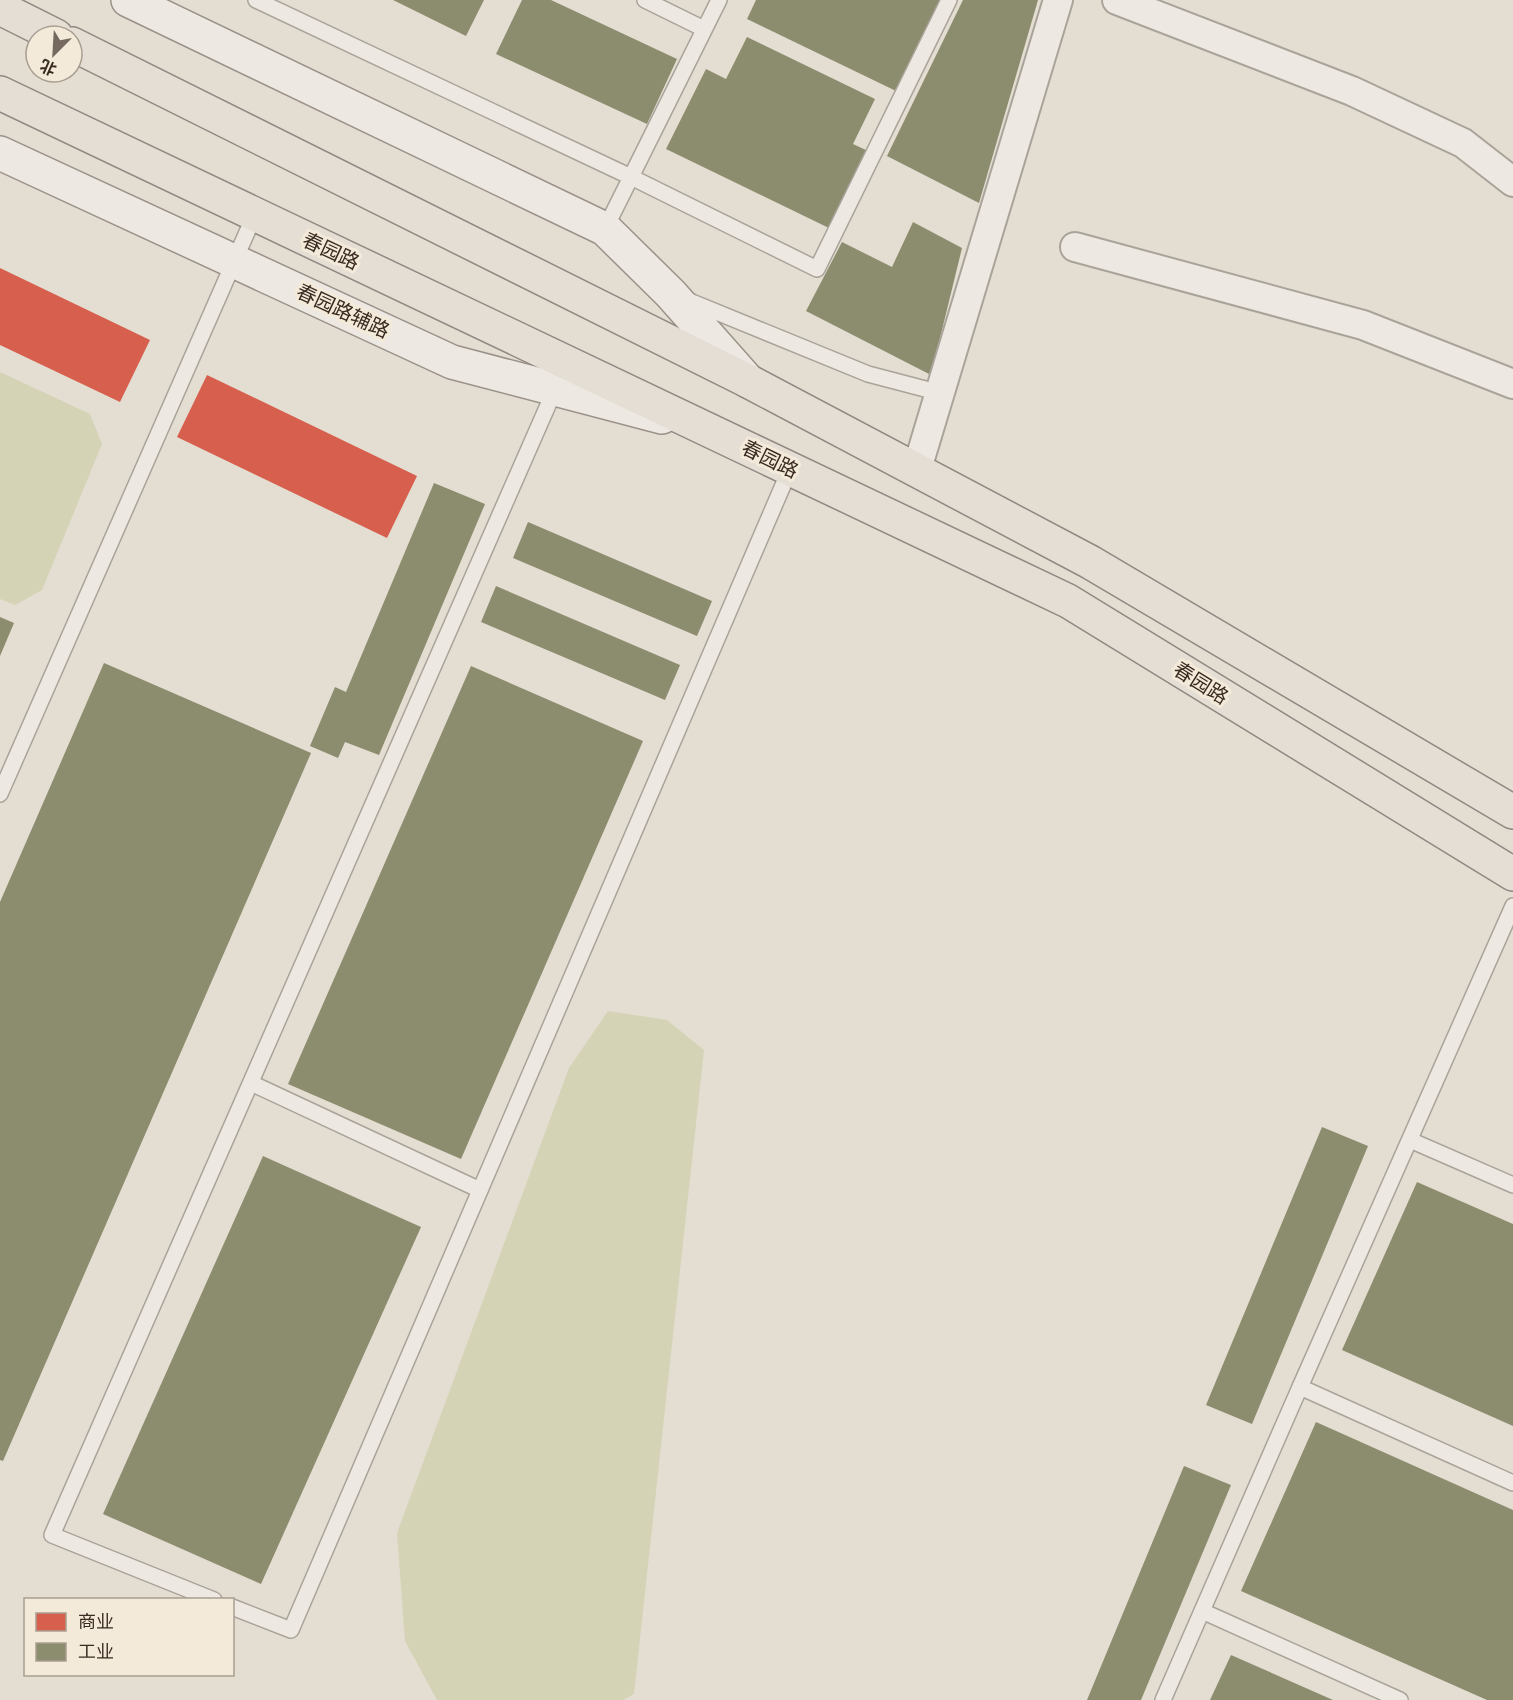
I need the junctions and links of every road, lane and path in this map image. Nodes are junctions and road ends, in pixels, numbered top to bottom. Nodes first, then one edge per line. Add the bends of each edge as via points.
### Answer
1 (128, 0) edge
2 (645, 0) edge
3 (719, 0) edge
4 (950, 0) edge
5 (1058, 0) edge
6 (1117, 0) edge
7 (265, 2) edge
8 (0, 8) edge
9 (32, 24) edge
10 (704, 29) junction
11 (84, 50) edge
12 (0, 93) edge
13 (0, 153) edge
14 (631, 177) junction
15 (1513, 182) edge
16 (255, 214) junction
17 (605, 229) junction
18 (1075, 247) dead end
19 (234, 261) junction
20 (670, 294) junction
21 (561, 376) junction
22 (748, 381) junction
23 (1513, 384) edge
24 (944, 386) junction
25 (790, 469) junction
26 (916, 472) junction
27 (0, 794) edge
28 (1513, 812) edge
29 (1513, 874) edge
30 (1513, 906) edge
31 (251, 1083) junction
32 (1410, 1140) junction
33 (1513, 1185) edge
34 (480, 1190) junction
35 (1300, 1387) junction
36 (1513, 1483) edge
37 (211, 1598) edge
38 (234, 1608) edge
39 (1202, 1611) junction
40 (1163, 1700) edge
41 (1400, 1700) edge

1 - 17 street
2 - 10 lane
3 - 10 lane
4 - 14 lane via 816,269
5 - 24 street
6 - 15 street via 1352,91 1463,143
7 - 14 lane
8 - 9 main road
10 - 14 lane
11 - 22 main road
12 - 16 main road, 春园路
13 - 19 street, 春园路辅路
14 - 17 lane
16 - 19 lane
16 - 21 main road, 春园路
17 - 20 street
18 - 23 street via 1363,325
19 - 21 street, 春园路辅路 via 452,362
19 - 27 lane
20 - 22 street
20 - 24 lane via 868,374 929,390
21 - 25 main road, 春园路 via 701,427
21 - 31 lane
22 - 26 main road
24 - 26 street
25 - 29 main road, 春园路 via 1068,601
25 - 34 lane
26 - 28 main road via 1090,562
30 - 32 lane
31 - 34 lane
31 - 37 lane via 52,1535
32 - 33 lane
32 - 35 lane
34 - 38 lane via 291,1630
35 - 36 lane
35 - 39 lane
39 - 40 lane
39 - 41 lane

